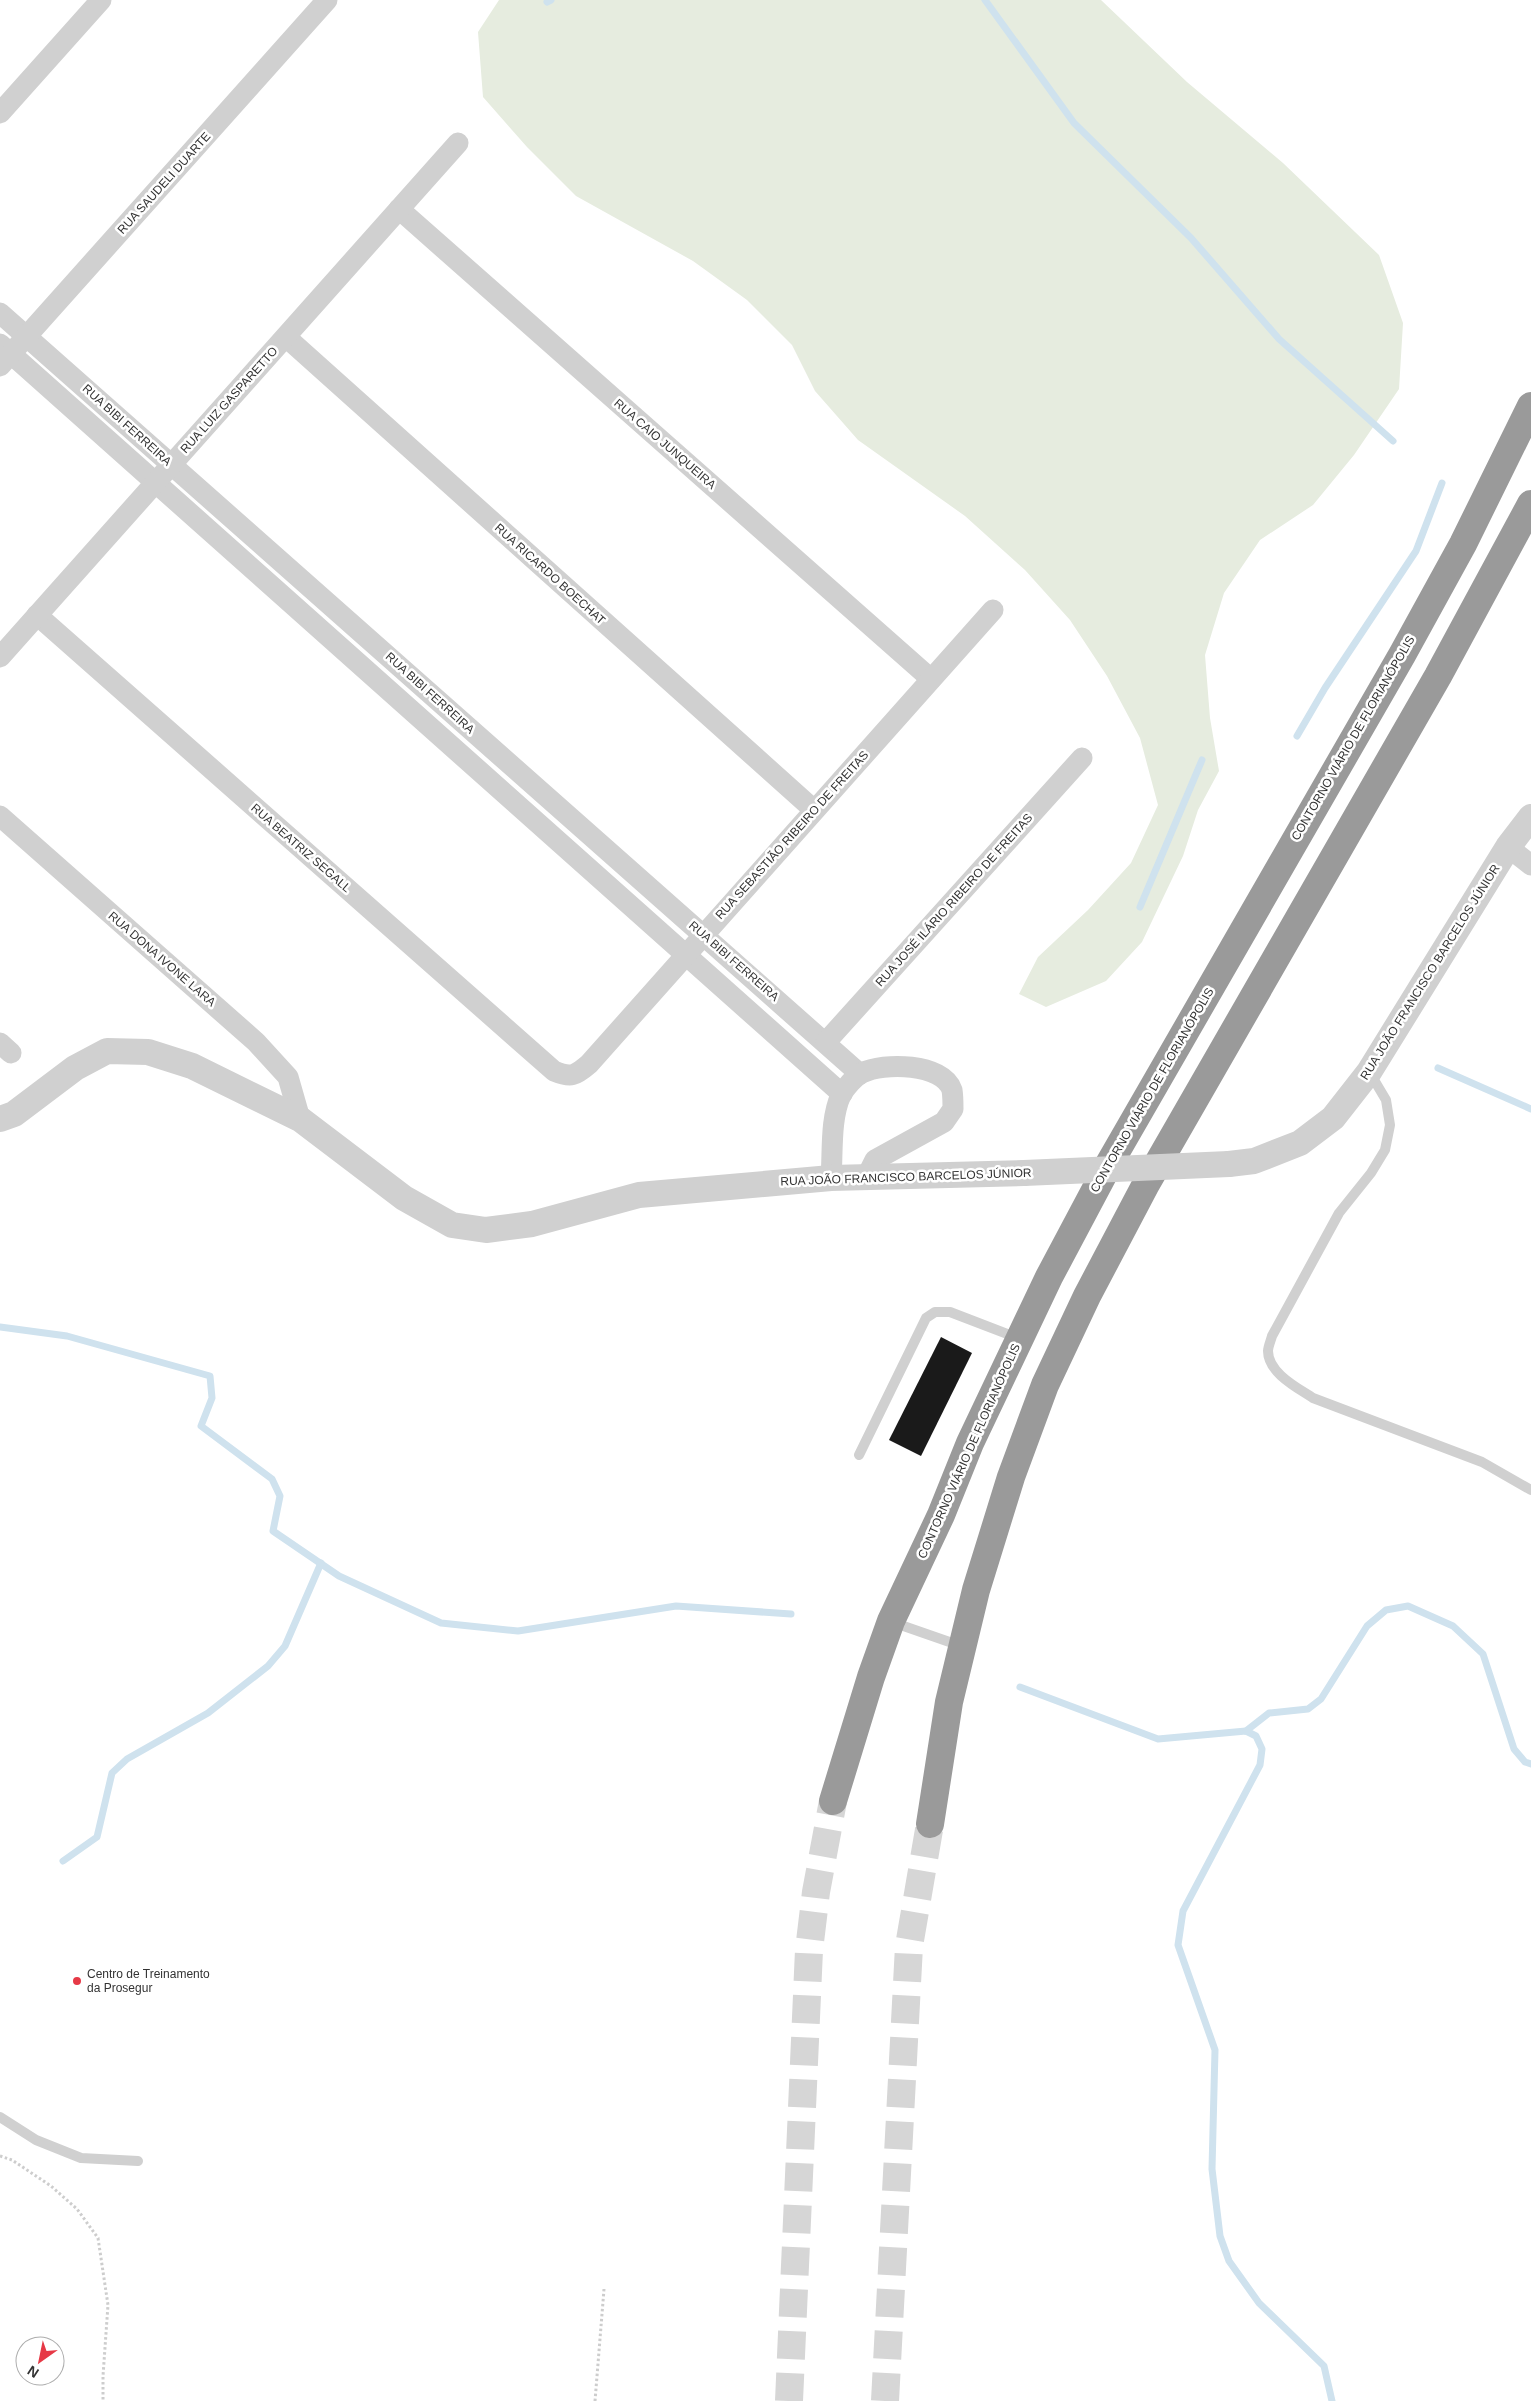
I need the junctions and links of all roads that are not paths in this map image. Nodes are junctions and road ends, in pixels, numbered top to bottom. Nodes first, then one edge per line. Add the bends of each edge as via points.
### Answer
1 (101, 0) edge
2 (328, 0) edge
3 (0, 113) edge
4 (458, 143) dead end
5 (399, 209) junction
6 (0, 313) edge
7 (26, 336) junction
8 (286, 337) junction
9 (4, 354) edge
10 (1531, 406) edge
11 (172, 465) junction
12 (156, 482) junction
13 (1531, 504) edge
14 (993, 610) dead end
15 (337, 612) junction
16 (37, 615) junction
17 (321, 630) junction
18 (0, 657) edge
19 (932, 679) junction
20 (1082, 758) dead end
21 (814, 810) junction
22 (0, 816) edge
23 (1531, 817) edge
24 (1508, 847) junction
25 (1531, 865) edge
26 (703, 935) junction
27 (686, 955) junction
28 (826, 1042) junction
29 (1369, 1072) junction
30 (860, 1074) junction
31 (567, 1076) joint
32 (842, 1094) junction
33 (0, 1119) edge
34 (300, 1120) junction
35 (868, 1176) junction
36 (831, 1178) junction
37 (1019, 1339) junction
38 (860, 1455) dead end
39 (1531, 1490) edge
40 (891, 1621) junction
41 (962, 1647) junction
42 (833, 1801) tunnel mouth
43 (930, 1824) tunnel mouth
44 (0, 2116) edge
45 (138, 2161) dead end

1 - 3 street
2 - 7 street, RUA SAUDELI DUARTE
4 - 5 street, RUA LUIZ GASPARETTO
5 - 8 street, RUA LUIZ GASPARETTO
5 - 19 street, RUA CAIO JUNQUEIRA
6 - 7 street, RUA BIBI FERREIRA
7 - 9 street, RUA SAUDELI DUARTE
7 - 11 street, RUA BIBI FERREIRA
8 - 11 street, RUA LUIZ GASPARETTO
8 - 21 street, RUA RICARDO BOECHAT
9 - 12 street, RUA BIBI FERREIRA
10 - 37 highway, CONTORNO VIÁRIO DE FLORIANÓPOLIS via 1458,552 1109,1164
11 - 12 street, RUA LUIZ GASPARETTO
11 - 15 street, RUA BIBI FERREIRA
12 - 16 street, RUA LUIZ GASPARETTO
12 - 17 street, RUA BIBI FERREIRA
13 - 41 highway via 1438,676 1146,1184 1087,1296 1045,1385 1010,1477
14 - 19 street, RUA SEBASTIÃO RIBEIRO DE FREITAS
15 - 17 street
15 - 26 street, RUA BIBI FERREIRA
16 - 18 street, RUA LUIZ GASPARETTO
16 - 31 street, RUA BEATRIZ SEGALL via 554,1071
17 - 27 street, RUA BIBI FERREIRA
19 - 21 street, RUA SEBASTIÃO RIBEIRO DE FREITAS
20 - 28 street, RUA JOSÉ ILÁRIO RIBEIRO DE FREITAS
21 - 26 street, RUA SEBASTIÃO RIBEIRO DE FREITAS
22 - 34 street, RUA DONA IVONE LARA via 256,1042 288,1077
23 - 24 street, RUA JOÃO FRANCISCO BARCELOS JÚNIOR
24 - 25 street
24 - 29 street, RUA JOÃO FRANCISCO BARCELOS JÚNIOR
26 - 27 street, RUA SEBASTIÃO RIBEIRO DE FREITAS
26 - 28 street, RUA BIBI FERREIRA
27 - 31 street, RUA SEBASTIÃO RIBEIRO DE FREITAS via 589,1064
27 - 32 street, RUA BIBI FERREIRA
28 - 30 street, RUA BIBI FERREIRA
29 - 35 street, RUA JOÃO FRANCISCO BARCELOS JÚNIOR, bridge via 1333,1118 1300,1143 1254,1161 1024,1173
29 - 39 lane via 1386,1100 1390,1125 1385,1150 1339,1213 1272,1336 1268,1352 1272,1366 1313,1398 1482,1462
30 - 32 street
30 - 35 street via 874,1068 912,1068 938,1074 952,1089 953,1109 944,1122 875,1160
32 - 36 street via 836,1110
33 - 34 street, RUA JOÃO FRANCISCO BARCELOS JÚNIOR via 14,1114 75,1068 107,1051 148,1052 192,1066
34 - 36 street, RUA JOÃO FRANCISCO BARCELOS JÚNIOR via 404,1198 452,1226 486,1230 532,1224 639,1195
35 - 36 street, RUA JOÃO FRANCISCO BARCELOS JÚNIOR
37 - 38 lane via 950,1312 934,1312 921,1327
37 - 40 highway, CONTORNO VIÁRIO DE FLORIANÓPOLIS
40 - 41 lane
40 - 42 highway, CONTORNO VIÁRIO DE FLORIANÓPOLIS
41 - 43 highway via 949,1702
44 - 45 lane via 36,2140 81,2158

